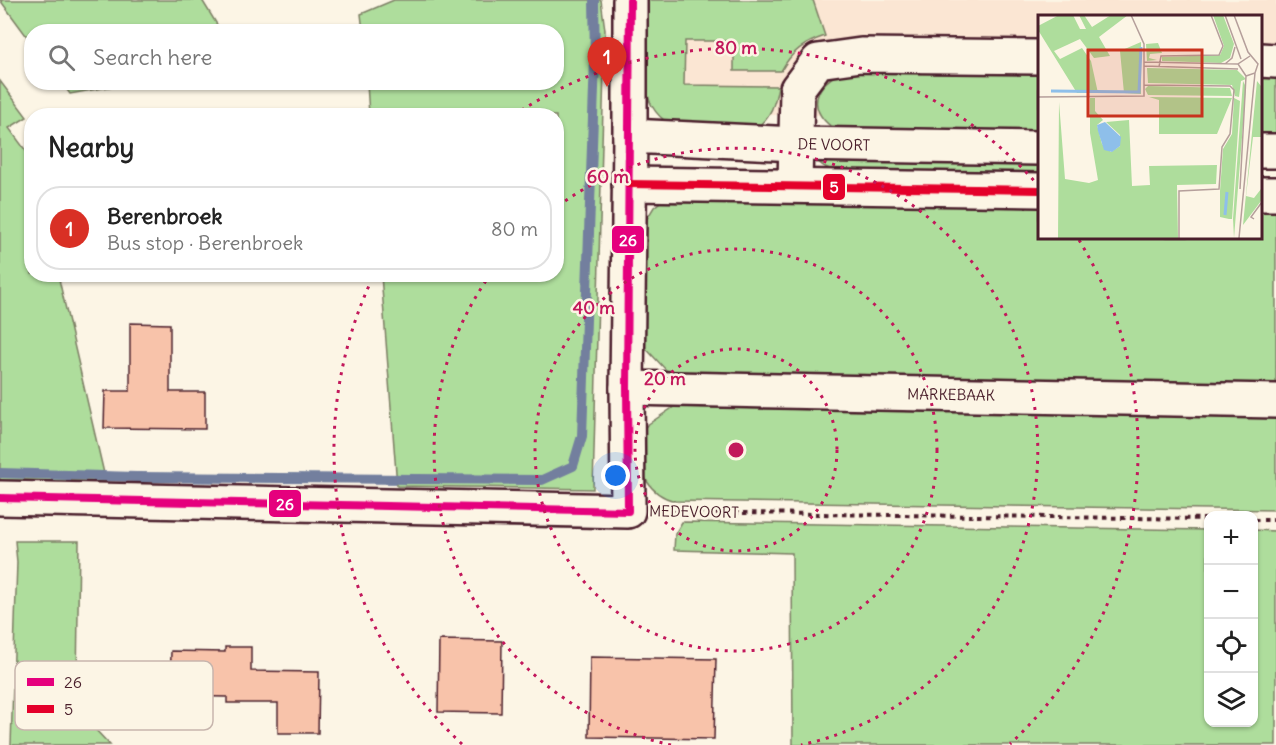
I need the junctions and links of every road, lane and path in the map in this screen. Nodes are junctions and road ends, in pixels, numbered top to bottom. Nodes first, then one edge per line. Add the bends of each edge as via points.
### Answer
1 (630, 0) edge
2 (1038, 57) edge
3 (1261, 60) edge
4 (1276, 61) edge
5 (630, 136) junction
6 (795, 144) junction
7 (1038, 148) edge
8 (629, 184) junction
9 (795, 185) junction
10 (1038, 190) edge
11 (627, 388) junction
12 (1276, 401) edge
13 (0, 498) edge
14 (628, 511) junction
15 (1204, 519) edge
16 (1258, 520) edge
17 (1276, 520) edge

1 - 5 street
2 - 6 street via 861,55 818,61 797,89
3 - 4 street
5 - 6 street, DE VOORT
5 - 8 street
6 - 7 street, DE VOORT
6 - 9 street
8 - 9 street
8 - 11 street
9 - 10 street
11 - 12 street, MARKEBAAK
11 - 14 street
13 - 14 street, MEDEVOORT
14 - 15 path, MEDEVOORT
16 - 17 path

